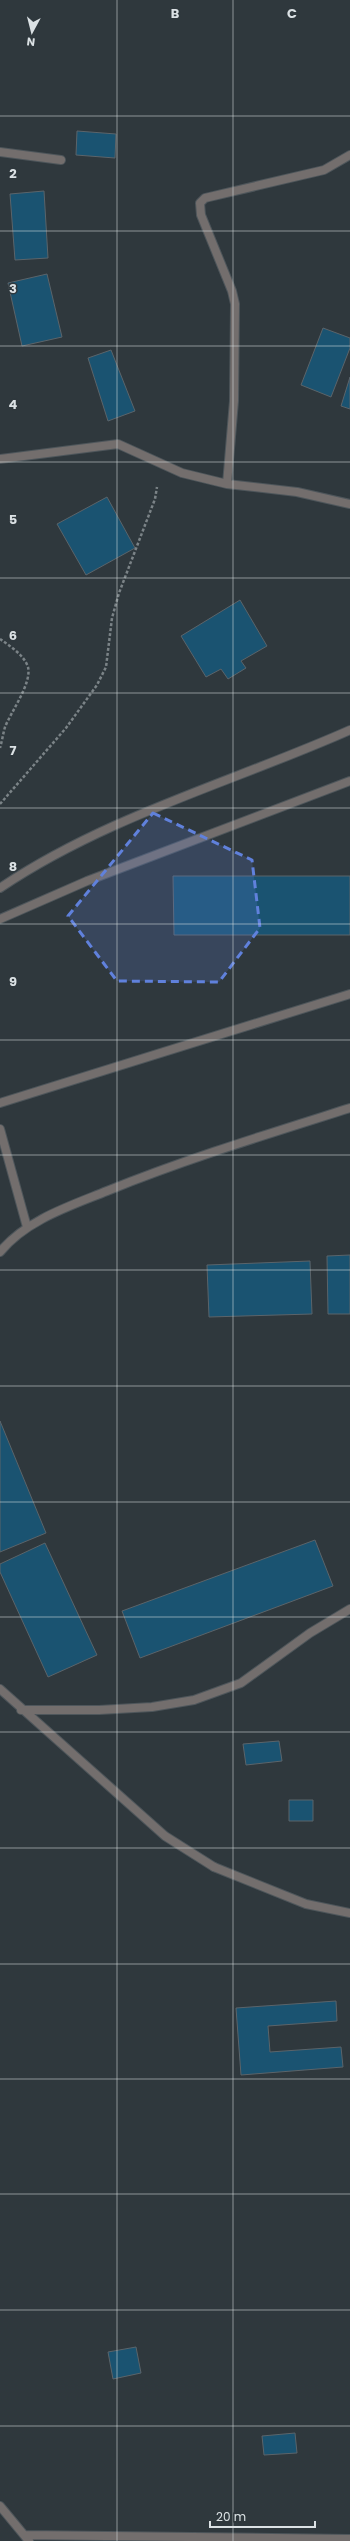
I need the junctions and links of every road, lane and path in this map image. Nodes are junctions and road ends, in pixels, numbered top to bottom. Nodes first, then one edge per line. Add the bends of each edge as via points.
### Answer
1 (0, 152) edge
2 (350, 155) edge
3 (61, 160) dead end
4 (0, 459) edge
5 (160, 465) junction
6 (228, 484) junction
7 (350, 504) edge
8 (0, 639) edge
9 (350, 730) edge
10 (0, 748) edge
11 (350, 781) edge
12 (0, 804) edge
13 (0, 888) edge
14 (0, 920) edge
15 (350, 994) edge
16 (0, 1103) edge
17 (350, 1108) edge
18 (0, 1129) edge
19 (27, 1227) junction
20 (0, 1252) edge
21 (350, 1609) edge
22 (0, 1689) edge
23 (21, 1710) junction
24 (350, 1913) edge
25 (0, 2506) edge
26 (27, 2538) edge
27 (350, 2539) edge

1 - 3 street
2 - 6 street via 324,170 205,198 200,202 201,215 235,304 234,401
4 - 5 street via 118,444
5 - 6 street
5 - 12 path via 155,499 117,599 106,667 97,685 66,728
6 - 7 street via 297,492
8 - 10 path via 14,648 26,663 28,672 26,682 5,727
9 - 13 street via 99,832 35,864
11 - 14 street via 87,881
15 - 16 street
17 - 19 street via 169,1166
18 - 19 street
19 - 20 street
21 - 23 street via 310,1633 241,1684 194,1700 152,1707
22 - 23 street
23 - 24 street via 165,1836 214,1867 306,1904
25 - 26 street
26 - 27 street

